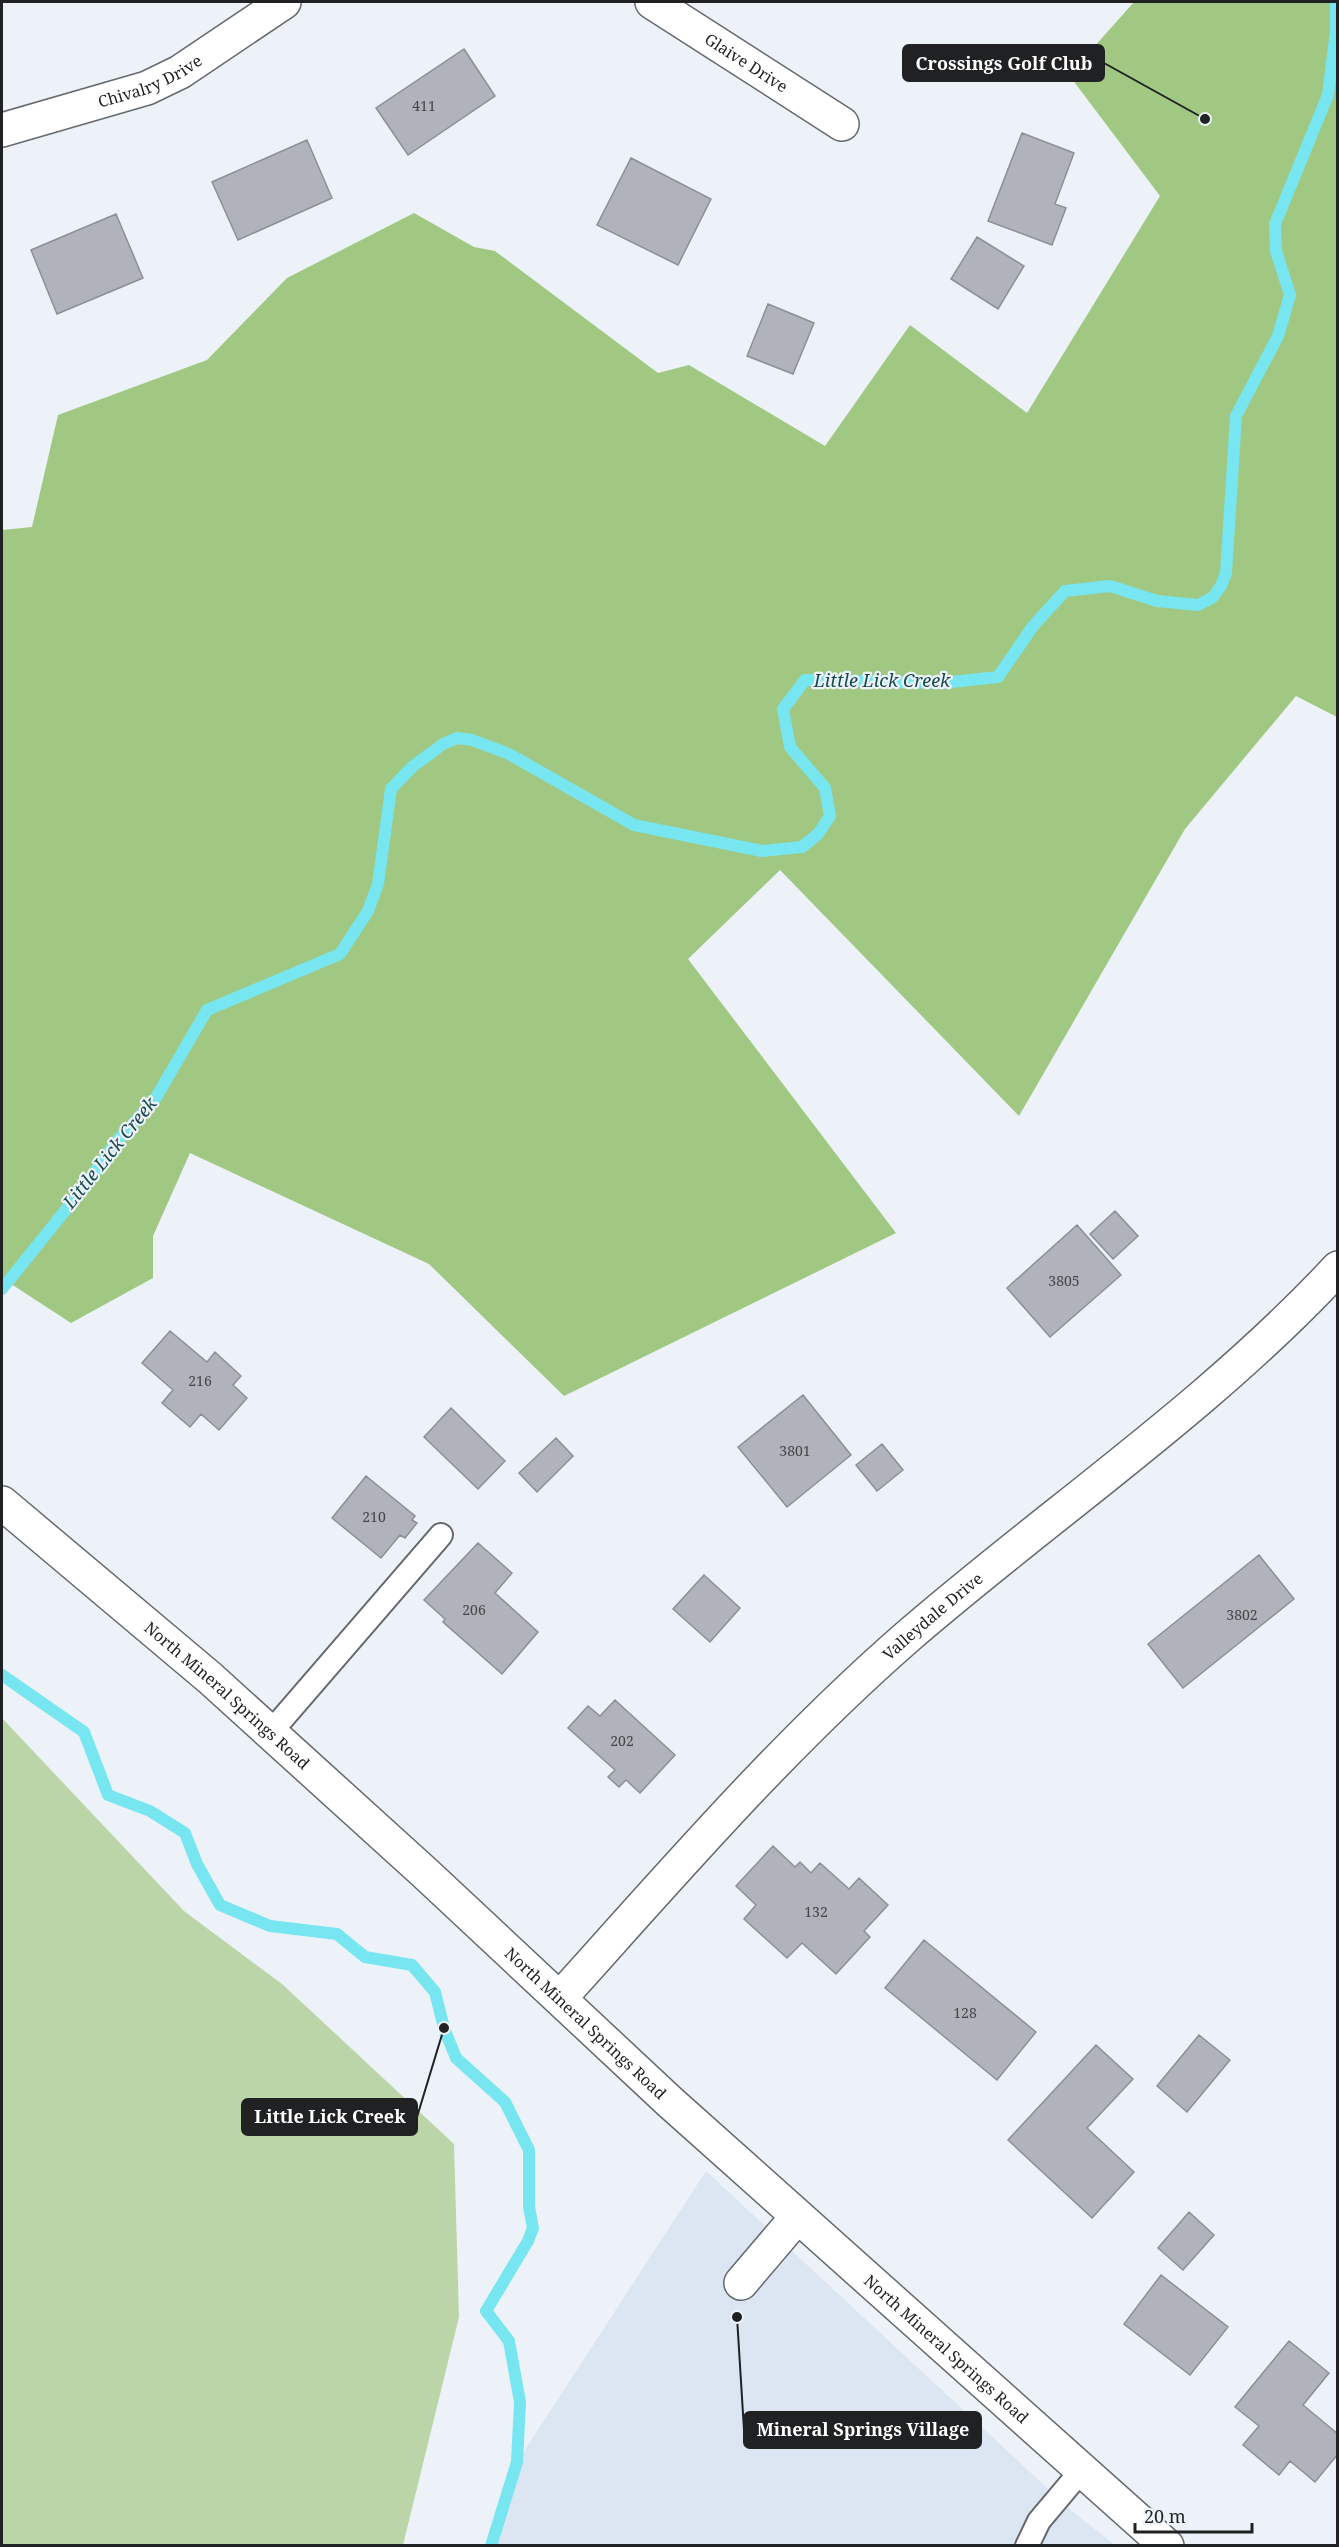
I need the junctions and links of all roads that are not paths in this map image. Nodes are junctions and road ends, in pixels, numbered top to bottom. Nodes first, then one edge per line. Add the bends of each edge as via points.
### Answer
1 (284, 2) edge
2 (652, 2) edge
3 (842, 123) dead end
4 (2, 130) edge
5 (1338, 1268) edge
6 (2, 1503) edge
7 (441, 1535) dead end
8 (270, 1733) junction
9 (560, 1998) junction
10 (797, 2217) junction
11 (741, 2283) dead end
12 (1081, 2471) junction
13 (1027, 2546) edge
14 (1167, 2546) edge

1 - 4 street, Chivalry Drive via 180,72 147,88
2 - 3 street, Glaive Drive
5 - 9 street, Valleydale Drive via 1241,1362 905,1639 809,1727 740,1797
6 - 8 street, North Mineral Springs Road
7 - 8 lane
8 - 9 street, North Mineral Springs Road
9 - 10 street, North Mineral Springs Road
10 - 11 street
10 - 12 street, North Mineral Springs Road
12 - 13 lane via 1039,2521
12 - 14 street, North Mineral Springs Road

